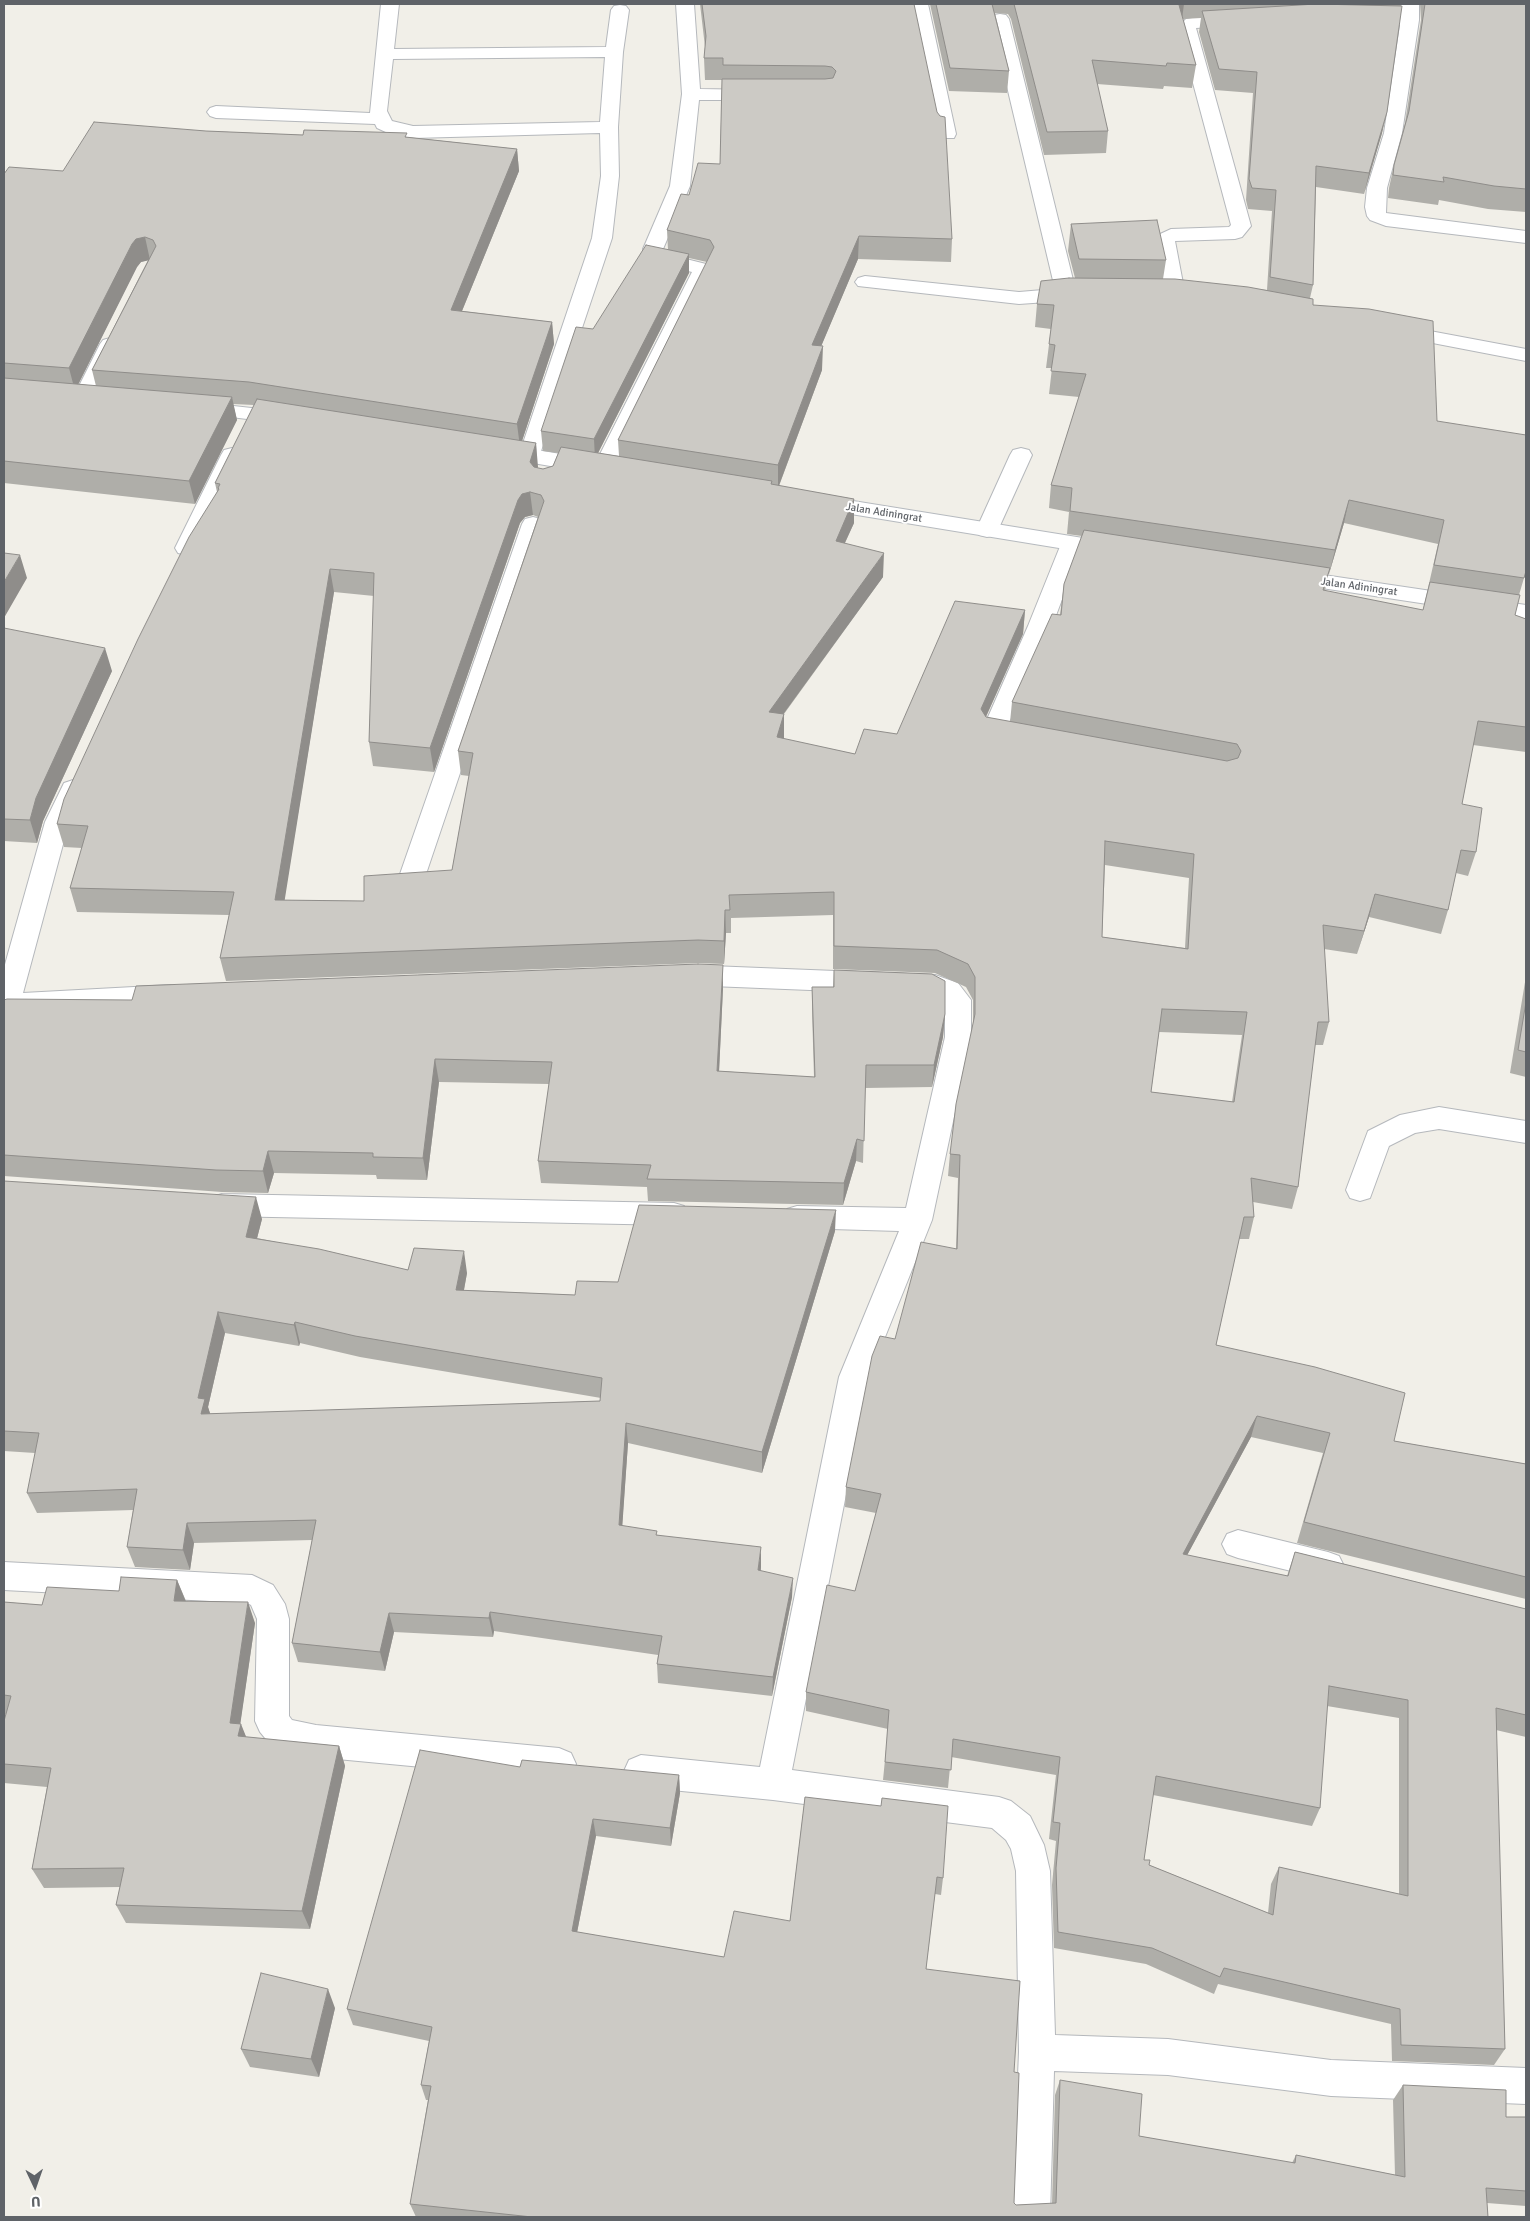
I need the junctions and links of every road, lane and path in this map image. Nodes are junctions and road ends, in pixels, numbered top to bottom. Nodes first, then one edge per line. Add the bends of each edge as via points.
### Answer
1 (390, 4) edge
2 (685, 4) edge
3 (919, 4) edge
4 (620, 10) dead end
5 (1410, 12) edge
6 (1347, 18) edge
7 (1000, 19) dead end
8 (1255, 20) edge
9 (614, 52) junction
10 (384, 54) junction
11 (692, 94) junction
12 (777, 95) edge
13 (216, 112) dead end
14 (382, 119) junction
15 (609, 126) junction
16 (947, 134) edge
17 (1526, 237) edge
18 (864, 282) dead end
19 (1066, 294) junction
20 (1096, 294) edge
21 (1175, 295) edge
22 (1376, 327) edge
23 (118, 329) edge
24 (1526, 356) edge
25 (82, 398) edge
26 (177, 406) edge
27 (253, 413) junction
28 (310, 422) edge
29 (482, 448) edge
30 (1021, 455) dead end
31 (530, 456) junction
32 (800, 500) edge
33 (533, 524) dead end
34 (987, 530) junction
35 (1072, 544) junction
36 (1139, 554) edge
37 (178, 564) edge
38 (1274, 574) edge
39 (1526, 612) edge
40 (1041, 742) edge
41 (82, 769) edge
42 (413, 874) edge
43 (660, 976) edge
44 (195, 994) edge
45 (6, 1008) edge
46 (1526, 1132) edge
47 (1360, 1190) dead end
48 (192, 1203) edge
49 (701, 1215) edge
50 (770, 1216) edge
51 (918, 1220) junction
52 (1238, 1544) dead end
53 (1353, 1572) edge
54 (4, 1576) edge
55 (773, 1784) junction
56 (1037, 2052) junction
57 (1526, 2086) edge
58 (1031, 2217) edge

1 - 10 street
2 - 11 street
3 - 16 street
4 - 9 street
5 - 6 street
5 - 17 street via 1393,133 1377,188 1377,216 1386,220
7 - 19 street
8 - 21 street via 1192,23 1187,27 1241,226 1235,233 1167,236
9 - 10 street
9 - 15 street
10 - 14 street via 378,111
11 - 12 street
11 - 31 street via 680,186 653,249 659,258 703,269 614,470 550,468
13 - 14 street
14 - 15 street via 384,124 397,130 413,132
15 - 31 street via 610,176 602,238
18 - 19 street via 1019,298
19 - 20 street
22 - 24 street
23 - 25 street
26 - 27 street
27 - 28 street
27 - 37 street
29 - 31 street
30 - 34 street
32 - 34 street, Jalan Adiningrat
33 - 42 street
34 - 35 street, Jalan Adiningrat
35 - 36 street, Jalan Adiningrat
35 - 40 street via 993,733
38 - 39 street, Jalan Adiningrat
41 - 45 street via 57,822
43 - 51 street via 935,984 955,995 958,1000 958,1037
44 - 45 street
46 - 47 street via 1439,1118 1410,1123 1378,1139
48 - 49 street
50 - 51 street
51 - 55 street via 854,1377
52 - 53 street
54 - 55 street via 252,1589 269,1604 273,1619 272,1721 282,1733 316,1741
55 - 56 street via 999,1813 1018,1828 1027,1845 1033,1871
56 - 57 street via 1168,2057 1331,2078
56 - 58 street

